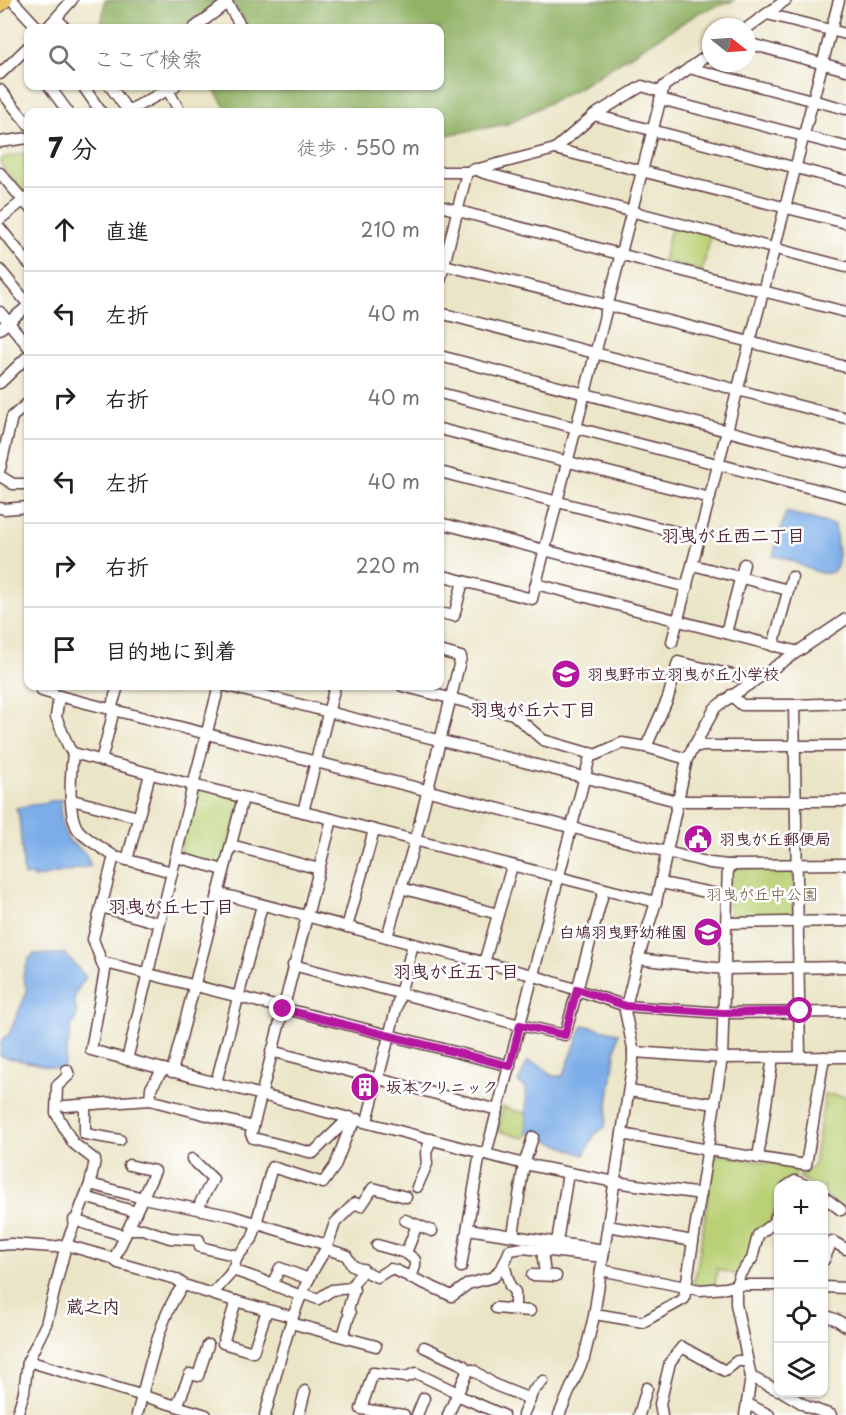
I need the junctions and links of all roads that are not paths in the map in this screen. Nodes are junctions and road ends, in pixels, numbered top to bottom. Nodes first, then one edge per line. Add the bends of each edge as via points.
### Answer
1 (5, 0) edge
2 (12, 0) edge
3 (72, 0) edge
4 (786, 0) edge
5 (839, 0) edge
6 (0, 5) edge
7 (767, 14) junction
8 (57, 18) junction
9 (756, 22) edge
10 (34, 24) edge
11 (52, 24) edge
12 (62, 24) edge
13 (199, 24) edge
14 (240, 24) edge
15 (831, 30) junction
16 (846, 34) edge
17 (756, 45) edge
18 (24, 56) edge
19 (702, 59) edge
20 (823, 63) junction
21 (689, 68) junction
22 (846, 70) edge
23 (0, 74) edge
24 (0, 90) edge
25 (52, 90) edge
26 (86, 90) edge
27 (113, 90) edge
28 (168, 90) edge
29 (173, 90) edge
30 (661, 95) junction
31 (814, 100) junction
32 (65, 108) edge
33 (98, 108) edge
34 (126, 108) edge
35 (134, 108) edge
36 (178, 108) edge
37 (846, 109) edge
38 (594, 116) junction
39 (24, 119) edge
40 (652, 131) junction
41 (804, 136) junction
42 (24, 139) edge
43 (0, 142) edge
44 (846, 147) edge
45 (555, 149) junction
46 (796, 168) junction
47 (471, 170) junction
48 (641, 171) junction
49 (444, 172) edge
50 (0, 173) edge
51 (846, 181) edge
52 (24, 198) edge
53 (24, 203) edge
54 (444, 207) edge
55 (786, 208) junction
56 (458, 212) junction
57 (631, 212) junction
58 (0, 219) edge
59 (846, 223) edge
60 (0, 228) edge
61 (775, 249) junction
62 (620, 255) junction
63 (24, 258) edge
64 (444, 258) edge
65 (444, 264) edge
66 (846, 267) edge
67 (0, 270) edge
68 (764, 292) junction
69 (24, 300) edge
70 (607, 305) junction
71 (24, 308) edge
72 (0, 312) edge
73 (846, 312) edge
74 (444, 314) edge
75 (4, 326) edge
76 (750, 342) junction
77 (24, 343) edge
78 (594, 353) junction
79 (444, 357) edge
80 (24, 360) edge
81 (846, 367) edge
82 (0, 383) edge
83 (739, 391) junction
84 (444, 394) edge
85 (584, 394) junction
86 (24, 406) edge
87 (846, 418) edge
88 (575, 428) junction
89 (444, 430) edge
90 (728, 431) junction
91 (567, 461) junction
92 (846, 462) edge
93 (719, 464) junction
94 (0, 469) edge
95 (444, 473) edge
96 (0, 476) edge
97 (24, 484) edge
98 (846, 497) edge
99 (710, 498) junction
100 (557, 502) junction
101 (0, 507) edge
102 (24, 507) edge
103 (444, 524) edge
104 (700, 538) junction
105 (544, 550) junction
106 (744, 564) dead end
107 (693, 565) junction
108 (444, 576) edge
109 (792, 577) dead end
110 (741, 578) junction
111 (464, 581) junction
112 (536, 584) junction
113 (687, 587) junction
114 (788, 590) junction
115 (444, 614) edge
116 (846, 619) edge
117 (678, 620) junction
118 (726, 633) junction
119 (672, 642) dead end
120 (773, 646) junction
121 (795, 651) junction
122 (444, 652) edge
123 (750, 682) junction
124 (43, 690) edge
125 (116, 690) edge
126 (218, 690) edge
127 (243, 690) edge
128 (334, 690) edge
129 (418, 690) edge
130 (731, 695) junction
131 (59, 696) junction
132 (450, 698) junction
133 (846, 703) edge
134 (794, 705) junction
135 (113, 709) junction
136 (328, 712) junction
137 (206, 734) junction
138 (439, 740) junction
139 (693, 746) junction
140 (846, 746) edge
141 (646, 747) junction
142 (794, 747) junction
143 (74, 753) junction
144 (591, 753) junction
145 (687, 759) junction
146 (102, 761) junction
147 (315, 762) junction
148 (150, 774) junction
149 (584, 777) junction
150 (193, 786) junction
151 (427, 790) junction
152 (243, 798) junction
153 (72, 800) junction
154 (677, 801) junction
155 (846, 801) edge
156 (796, 802) junction
157 (303, 812) junction
158 (138, 817) junction
159 (332, 819) junction
160 (571, 828) junction
161 (374, 830) junction
162 (415, 841) junction
163 (231, 845) junction
164 (668, 853) junction
165 (114, 856) junction
166 (176, 857) junction
167 (127, 860) junction
168 (796, 864) junction
169 (846, 864) edge
170 (728, 865) junction
171 (512, 866) junction
172 (319, 869) junction
173 (224, 870) junction
174 (172, 872) junction
175 (559, 878) junction
176 (661, 883) junction
177 (401, 888) junction
178 (604, 890) junction
179 (218, 893) junction
180 (727, 896) junction
181 (656, 902) junction
182 (262, 905) junction
183 (101, 907) junction
184 (498, 914) junction
185 (306, 916) junction
186 (846, 921) edge
187 (797, 922) junction
188 (159, 923) junction
189 (726, 923) junction
190 (347, 927) junction
191 (387, 937) junction
192 (413, 944) junction
193 (638, 959) junction
194 (102, 962) junction
195 (484, 963) junction
196 (293, 965) junction
197 (846, 967) edge
198 (797, 968) junction
199 (724, 969) junction
200 (147, 974) junction
201 (532, 975) junction
202 (194, 986) junction
203 (577, 989) junction
204 (401, 993) junction
205 (238, 997) junction
206 (626, 1006) junction
207 (283, 1009) junction
208 (800, 1011) junction
209 (846, 1012) edge
210 (723, 1013) junction
211 (520, 1025) junction
212 (390, 1036) junction
213 (271, 1052) junction
214 (633, 1052) junction
215 (773, 1057) junction
216 (800, 1057) junction
217 (824, 1057) junction
218 (846, 1057) edge
219 (722, 1058) junction
220 (127, 1060) junction
221 (510, 1066) junction
222 (67, 1070) dead end
223 (168, 1071) junction
224 (378, 1079) junction
225 (216, 1083) junction
226 (629, 1091) junction
227 (262, 1094) junction
228 (150, 1100) junction
229 (715, 1104) junction
230 (85, 1105) junction
231 (65, 1106) dead end
232 (498, 1110) junction
233 (358, 1119) junction
234 (253, 1127) junction
235 (622, 1134) junction
236 (533, 1137) dead end
237 (431, 1139) junction
238 (120, 1140) dead end
239 (708, 1150) junction
240 (483, 1154) junction
241 (758, 1158) junction
242 (192, 1159) dead end
243 (524, 1164) junction
244 (129, 1165) dead end
245 (568, 1173) junction
246 (615, 1182) junction
247 (90, 1184) junction
248 (417, 1187) dead end
249 (700, 1194) junction
250 (85, 1197) junction
251 (143, 1197) junction
252 (406, 1197) dead end
253 (828, 1200) edge
254 (199, 1209) junction
255 (841, 1210) dead end
256 (136, 1212) junction
257 (74, 1220) junction
258 (405, 1220) dead end
259 (774, 1221) edge
260 (256, 1224) junction
261 (417, 1225) junction
262 (608, 1226) junction
263 (468, 1229) junction
264 (432, 1231) dead end
265 (127, 1233) junction
266 (513, 1235) junction
267 (693, 1241) junction
268 (557, 1242) junction
269 (0, 1245) edge
270 (66, 1245) junction
271 (377, 1245) dead end
272 (326, 1247) junction
273 (846, 1249) edge
274 (542, 1250) junction
275 (828, 1250) edge
276 (406, 1253) junction
277 (604, 1254) junction
278 (238, 1256) junction
279 (112, 1258) junction
280 (504, 1264) junction
281 (461, 1267) dead end
282 (363, 1269) junction
283 (232, 1270) junction
284 (601, 1270) junction
285 (532, 1275) dead end
286 (411, 1278) junction
287 (309, 1279) junction
288 (184, 1285) junction
289 (272, 1285) junction
290 (736, 1285) junction
291 (774, 1285) edge
292 (686, 1286) junction
293 (828, 1287) edge
294 (351, 1288) junction
295 (846, 1288) edge
296 (213, 1293) junction
297 (301, 1294) junction
298 (236, 1301) junction
299 (496, 1308) dead end
300 (515, 1309) junction
301 (267, 1310) junction
302 (530, 1311) dead end
303 (595, 1314) junction
304 (828, 1317) edge
305 (292, 1320) junction
306 (846, 1326) edge
307 (343, 1336) junction
308 (208, 1345) dead end
309 (376, 1346) dead end
310 (424, 1347) dead end
311 (27, 1361) junction
312 (747, 1361) junction
313 (468, 1370) junction
314 (751, 1377) junction
315 (543, 1381) dead end
316 (774, 1387) edge
317 (647, 1388) dead end
318 (305, 1391) dead end
319 (457, 1394) junction
320 (142, 1396) junction
321 (791, 1397) edge
322 (424, 1398) dead end
323 (530, 1399) junction
324 (177, 1406) junction
325 (747, 1409) edge
326 (17, 1415) edge
327 (137, 1415) edge
328 (206, 1415) edge
329 (265, 1415) edge
330 (299, 1415) edge
331 (404, 1415) edge
332 (417, 1415) edge
333 (448, 1415) edge
334 (503, 1415) edge
335 (523, 1415) edge
336 (559, 1415) edge
337 (639, 1415) edge
338 (662, 1415) edge
339 (769, 1415) edge
340 (831, 1415) edge

1 - 6 main road
2 - 10 street
3 - 8 street
4 - 7 street
5 - 15 street
7 - 9 street
7 - 15 street
8 - 11 street
8 - 12 street
13 - 14 street via 227,3
15 - 16 street
15 - 20 street
17 - 20 street
18 - 23 street
19 - 21 street
20 - 22 street
20 - 31 street
21 - 30 street via 664,86
21 - 31 street
24 - 39 street
25 - 32 street
26 - 33 street
27 - 34 street
28 - 35 street
29 - 36 street
30 - 38 street via 642,86
30 - 40 street
30 - 41 street
31 - 37 street
31 - 41 street
38 - 40 street
38 - 45 street
40 - 46 street
40 - 48 street
41 - 44 street
41 - 46 street
42 - 43 street
45 - 47 street
45 - 48 street
46 - 51 street
46 - 55 street
47 - 49 street
47 - 56 street
47 - 57 street
48 - 55 street
48 - 57 street
50 - 52 street
53 - 58 street
54 - 56 street
55 - 59 street
55 - 61 street
56 - 62 street
56 - 64 street
57 - 61 street
57 - 62 street
60 - 63 street
61 - 66 street
61 - 68 street
62 - 68 street
62 - 70 street
65 - 70 street
67 - 69 street
68 - 73 street
68 - 76 street
70 - 76 street
70 - 78 street
71 - 75 street
72 - 75 street
74 - 78 street
75 - 77 street
76 - 81 street
76 - 83 street
78 - 83 street
78 - 85 street
79 - 85 street
80 - 82 street
83 - 87 street
83 - 90 street
84 - 88 street
85 - 88 street
85 - 90 street
86 - 94 street via 12,417
88 - 91 street
88 - 93 street
89 - 91 street
90 - 92 street
90 - 93 street
91 - 99 street
91 - 100 street
93 - 98 street
93 - 99 street
95 - 100 street
96 - 97 street via 13,484
99 - 104 street
100 - 104 street
100 - 105 street
101 - 102 street
103 - 105 street
104 - 107 street
105 - 112 street
105 - 113 street
106 - 110 street
107 - 110 street
107 - 113 street
108 - 111 street
109 - 114 street
110 - 114 street
110 - 118 street
111 - 112 street via 532,599
111 - 115 street via 454,616
112 - 117 street
113 - 117 street
114 - 120 street
116 - 121 street
117 - 118 street
117 - 119 street
118 - 120 street
120 - 121 street
121 - 123 street
122 - 132 street via 461,657
123 - 130 street
123 - 141 street via 678,662 668,698
124 - 131 street
125 - 135 street
126 - 137 street
127 - 136 street
128 - 136 street
129 - 132 street
130 - 134 street via 742,705
130 - 139 street via 715,708
131 - 135 street
131 - 143 street via 56,717
132 - 138 street
132 - 144 street via 513,714 543,740
133 - 134 street
134 - 142 street
135 - 137 street
135 - 146 street
136 - 138 street
136 - 147 street
137 - 147 street
137 - 150 street
138 - 149 street
138 - 151 street
139 - 142 street
139 - 145 street
140 - 142 street
141 - 144 street via 622,743 595,755
141 - 145 street
142 - 156 street
143 - 146 street
143 - 153 street
144 - 149 street
145 - 154 street
146 - 148 street
147 - 151 street
147 - 157 street
148 - 150 street
148 - 158 street
149 - 154 street
149 - 160 street
150 - 152 street
150 - 166 street
151 - 160 street
151 - 162 street
152 - 157 street
152 - 163 street
153 - 158 street
153 - 165 street via 77,829
154 - 156 street
154 - 164 street
155 - 156 street
156 - 168 street
157 - 159 street
158 - 167 street
159 - 161 street
159 - 172 street
160 - 164 street
160 - 175 street
161 - 162 street
161 - 190 street
162 - 171 street
162 - 177 street
163 - 172 street
163 - 173 street
164 - 170 street
164 - 176 street
165 - 167 street
165 - 183 street
166 - 173 street
166 - 174 street
167 - 174 street
168 - 169 street
168 - 170 street
168 - 187 street
170 - 180 street
171 - 175 street
171 - 184 street
172 - 185 street
173 - 179 street
174 - 188 street
175 - 178 street
175 - 201 street
176 - 180 street
176 - 181 street
177 - 184 street
177 - 191 street
178 - 181 street
178 - 203 street
179 - 182 street
179 - 202 street
180 - 189 street
181 - 193 street
182 - 185 street
182 - 205 street
183 - 188 street
183 - 194 street via 93,939
184 - 195 street
185 - 190 street
185 - 196 street
186 - 187 street
187 - 189 street
187 - 198 street
188 - 200 street
189 - 199 street
190 - 191 street
191 - 192 street
192 - 195 street
192 - 204 street
193 - 199 street
193 - 206 street
194 - 200 street
194 - 220 street via 105,971 91,1050
195 - 201 street
196 - 204 street
196 - 207 street
197 - 198 street
198 - 199 street
198 - 208 street
199 - 210 street
200 - 202 street
200 - 220 street
201 - 203 street
201 - 211 street
202 - 205 street
202 - 223 street
203 - 206 street
203 - 211 street via 565,1035
204 - 211 street
204 - 212 street
205 - 207 street
205 - 225 street
206 - 210 street
206 - 214 street
207 - 212 street
207 - 213 street
208 - 209 street
208 - 210 street
208 - 216 street
210 - 219 street
211 - 221 street
212 - 221 street
212 - 224 street
213 - 224 street
213 - 227 street
214 - 219 street
214 - 226 street
215 - 216 street
215 - 219 street
215 - 241 street
216 - 217 street
217 - 218 street
217 - 241 street via 806,1165
219 - 229 street
220 - 223 street
221 - 232 street
222 - 247 street via 69,1075 57,1086 56,1113 72,1143 95,1160
223 - 225 street
223 - 228 street via 151,1088
224 - 232 street
224 - 233 street
225 - 227 street
226 - 229 street
226 - 235 street
227 - 233 street
227 - 234 street
228 - 230 street
228 - 234 street
229 - 239 street
230 - 231 street
230 - 238 street via 85,1134
232 - 240 street
233 - 234 street via 313,1153 253,1138
233 - 237 street
233 - 260 street via 323,1183 272,1167
235 - 239 street
235 - 246 street
236 - 243 street
237 - 240 street
237 - 248 street via 427,1164
239 - 241 street
239 - 249 street
240 - 243 street
240 - 263 street
242 - 254 street via 213,1179
243 - 245 street
243 - 266 street
244 - 251 street via 155,1171
245 - 246 street
245 - 268 street
246 - 249 street
246 - 262 street
247 - 250 street
247 - 251 street
249 - 267 street
250 - 256 street
250 - 257 street
251 - 254 street
251 - 256 street
252 - 272 street via 373,1188 361,1206 356,1203 335,1222
253 - 255 street
254 - 260 street
256 - 265 street
257 - 265 street
257 - 270 street
258 - 261 street
259 - 290 street via 758,1235 752,1259
260 - 272 street
260 - 278 street via 252,1239
261 - 264 street
261 - 276 street
262 - 267 street
262 - 277 street
263 - 266 street
263 - 281 street
265 - 278 street via 143,1229 170,1238 199,1239 200,1247
265 - 279 street
266 - 268 street
267 - 292 street
268 - 277 street
269 - 270 street
270 - 279 street
270 - 311 street via 46,1324
271 - 276 street
272 - 282 street via 346,1255 352,1265
272 - 287 street
273 - 275 street via 832,1241
274 - 277 street
274 - 280 street via 510,1250
274 - 285 street via 551,1276
276 - 286 street via 415,1260
277 - 284 street
278 - 283 street
279 - 288 street
280 - 286 street via 494,1277 468,1284 452,1296
280 - 300 street via 515,1292
282 - 286 street via 377,1277 390,1269
282 - 294 street
283 - 289 street
283 - 296 street
284 - 292 street
284 - 303 street
287 - 289 street via 280,1268
287 - 297 street
288 - 296 street
288 - 320 street via 168,1312
289 - 297 street
290 - 291 street
290 - 292 street via 700,1290
290 - 312 street
292 - 303 street via 684,1299 643,1322
293 - 295 street
294 - 297 street via 332,1290 318,1299
294 - 307 street via 354,1290
296 - 298 street
297 - 305 street
298 - 301 street
298 - 301 street via 223,1342 254,1352
299 - 300 street
300 - 302 street
301 - 305 street
303 - 336 street via 584,1358
304 - 306 street
305 - 307 street
305 - 329 street
307 - 309 street
308 - 324 street via 198,1376 190,1374
310 - 313 street
311 - 320 street
311 - 326 street
312 - 314 street
312 - 338 street via 737,1361 725,1371 682,1347 669,1362 660,1404
313 - 319 street
313 - 323 street
314 - 316 street
314 - 325 street
315 - 323 street
317 - 337 street
318 - 330 street
319 - 331 street via 416,1373 406,1377 373,1373 361,1409
319 - 333 street
319 - 334 street
320 - 324 street
320 - 327 street
321 - 340 street
322 - 332 street
323 - 335 street
324 - 328 street
325 - 339 street

